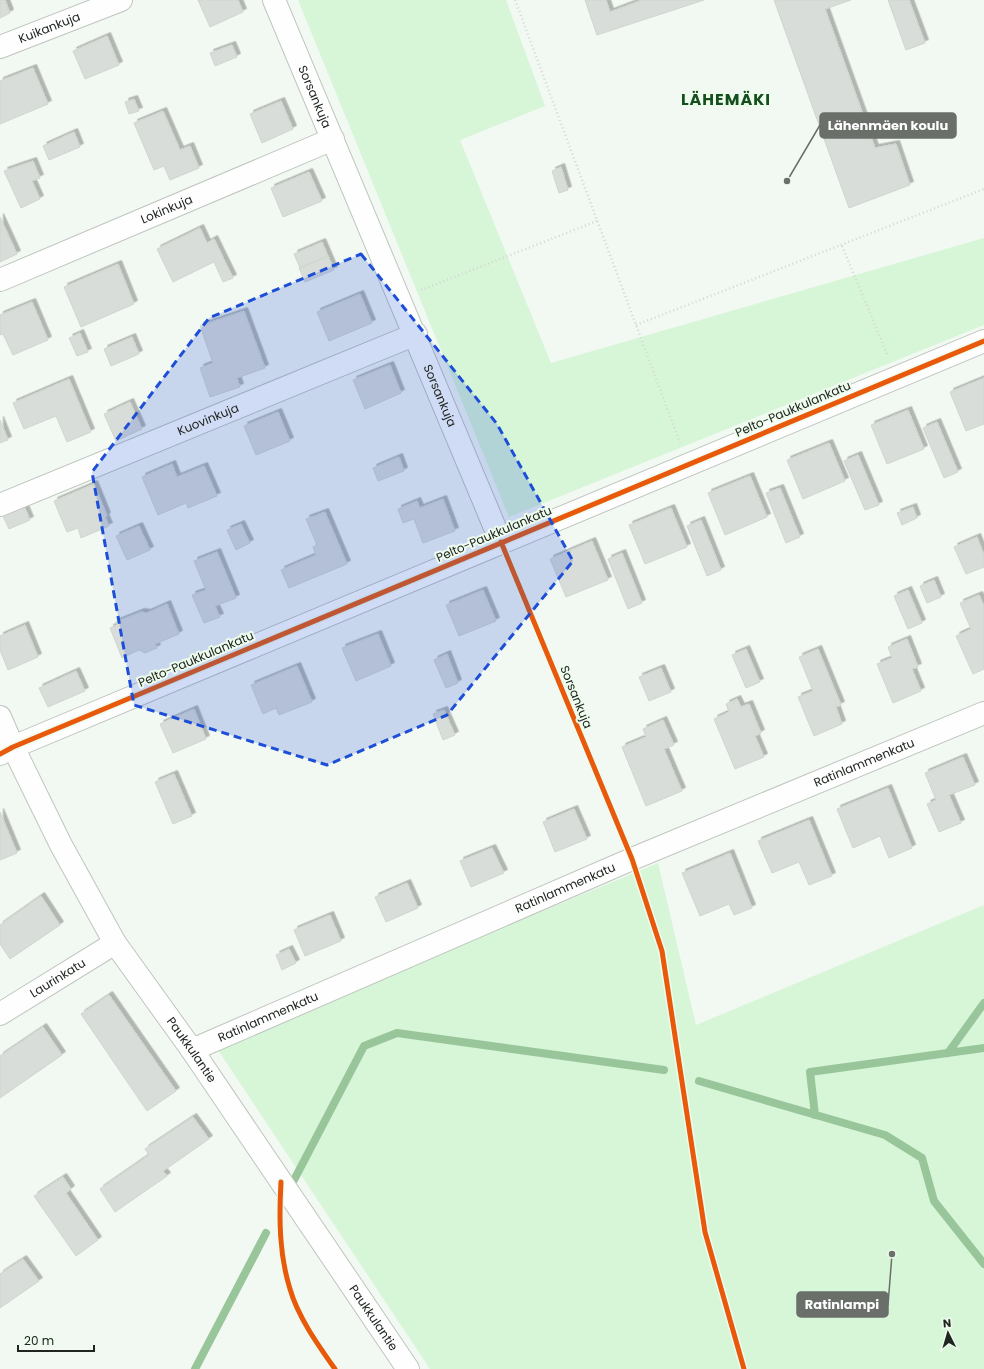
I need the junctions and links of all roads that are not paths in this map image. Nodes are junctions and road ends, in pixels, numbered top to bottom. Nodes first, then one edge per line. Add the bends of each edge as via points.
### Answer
1 (121, 0) edge
2 (274, 0) edge
3 (0, 47) edge
4 (333, 138) junction
5 (0, 280) edge
6 (416, 334) junction
7 (984, 341) edge
8 (0, 505) edge
9 (501, 542) junction
10 (984, 713) edge
11 (0, 716) edge
12 (6, 751) edge
13 (115, 943) junction
14 (0, 1014) edge
15 (192, 1050) junction
16 (408, 1369) edge

1 - 3 street, Kuikankuja
2 - 4 street, Sorsankuja
4 - 5 street, Lokinkuja
4 - 6 street, Sorsankuja
6 - 8 street, Kuovinkuja
6 - 9 street, Sorsankuja
7 - 9 street, Pelto-Paukkulankatu
9 - 12 street, Pelto-Paukkulankatu
10 - 15 street, Ratinlammenkatu via 632,859
11 - 12 street, Paukkulantie
12 - 13 street, Paukkulantie
13 - 14 street, Laurinkatu
13 - 15 street, Paukkulantie
15 - 16 street, Paukkulantie

